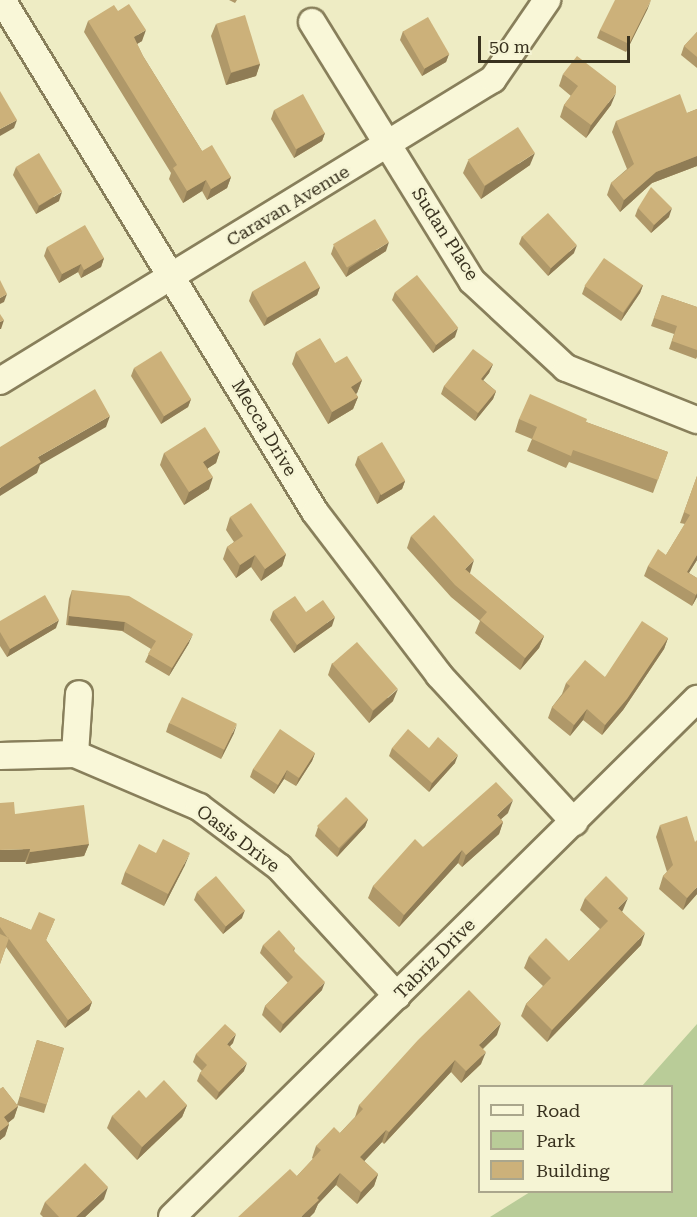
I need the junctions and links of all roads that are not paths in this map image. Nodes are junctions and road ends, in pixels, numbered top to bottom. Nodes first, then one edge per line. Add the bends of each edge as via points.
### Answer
1 (2, 0) edge
2 (547, 0) edge
3 (312, 22) dead end
4 (388, 146) junction
5 (171, 277) junction
6 (0, 381) edge
7 (697, 420) edge
8 (79, 694) dead end
9 (697, 699) edge
10 (75, 754) junction
11 (0, 756) edge
12 (574, 822) junction
13 (398, 996) junction
14 (172, 1217) edge

1 - 5 street, Mecca Drive
2 - 4 street, Caravan Avenue via 493,79
3 - 4 street, Sudan Place
4 - 5 street, Caravan Avenue
4 - 7 street, Sudan Place via 472,280 566,368
5 - 6 street, Caravan Avenue
5 - 12 street, Mecca Drive via 315,512 439,675
8 - 10 street
9 - 12 street, Tabriz Drive
10 - 11 street, Oasis Drive
10 - 13 street, Oasis Drive via 199,807 279,867
12 - 13 street, Tabriz Drive
13 - 14 street, Tabriz Drive

